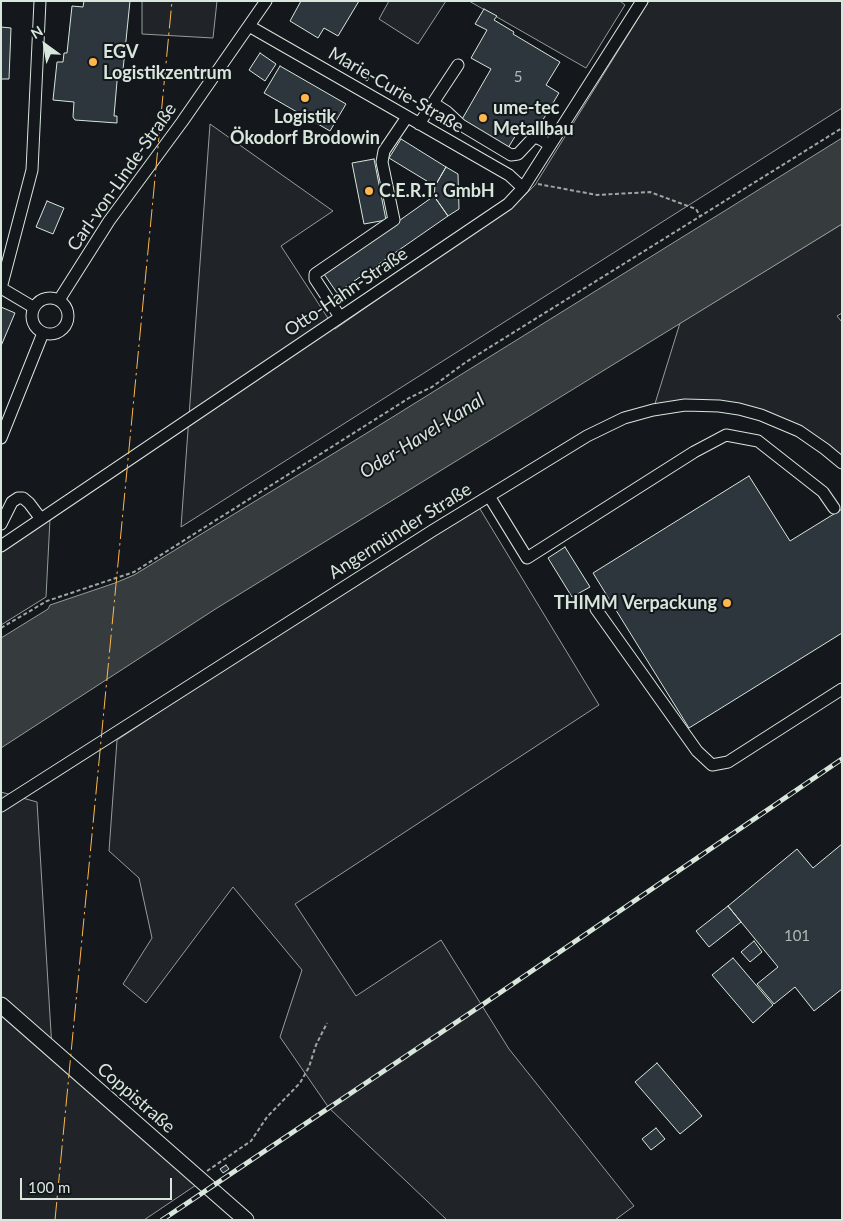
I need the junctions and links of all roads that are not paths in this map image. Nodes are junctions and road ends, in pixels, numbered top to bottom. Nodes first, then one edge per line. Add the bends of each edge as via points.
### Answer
1 (40, 1) edge
2 (266, 1) edge
3 (642, 1) edge
4 (249, 26) junction
5 (458, 66) dead end
6 (433, 103) junction
7 (407, 117) junction
8 (419, 124) junction
9 (550, 145) junction
10 (525, 185) junction
11 (1, 288) edge
12 (59, 300) junction
13 (33, 307) junction
14 (340, 318) junction
15 (43, 333) junction
16 (1, 438) edge
17 (842, 463) edge
18 (489, 496) junction
19 (834, 508) dead end
20 (40, 519) junction
21 (1, 524) edge
22 (1, 546) edge
23 (596, 609) dead end
24 (842, 689) edge
25 (1, 806) edge
26 (1, 1005) edge
27 (246, 1220) edge

1 - 11 street via 32,170
2 - 4 street, Carl-von-Linde-Straße
3 - 9 street, Otto-Hahn-Straße
4 - 7 street, Marie-Curie-Straße
4 - 12 street, Carl-von-Linde-Straße via 109,221
5 - 6 street
6 - 8 street
6 - 9 street via 461,125 511,154 518,154 534,137
7 - 8 street, Marie-Curie-Straße
7 - 14 street via 384,152 382,162 394,220 315,274
8 - 10 street, Marie-Curie-Straße
9 - 10 street, Otto-Hahn-Straße
10 - 14 street, Otto-Hahn-Straße via 508,204
11 - 13 street
12 - 13 street via 45,298
12 - 15 street via 67,308 67,324 56,334
13 - 15 street via 32,321
14 - 20 street, Otto-Hahn-Straße
15 - 16 street
17 - 18 street, Angermünder Straße via 812,439 775,420 739,409 685,406 640,413 607,426
18 - 19 street via 527,558 726,435 758,441 824,492
18 - 25 street, Angermünder Straße
20 - 21 street via 29,503 18,498 12,502
20 - 22 street, Otto-Hahn-Straße
23 - 24 street via 698,751 712,765 728,762
26 - 27 main road, Coppistraße

